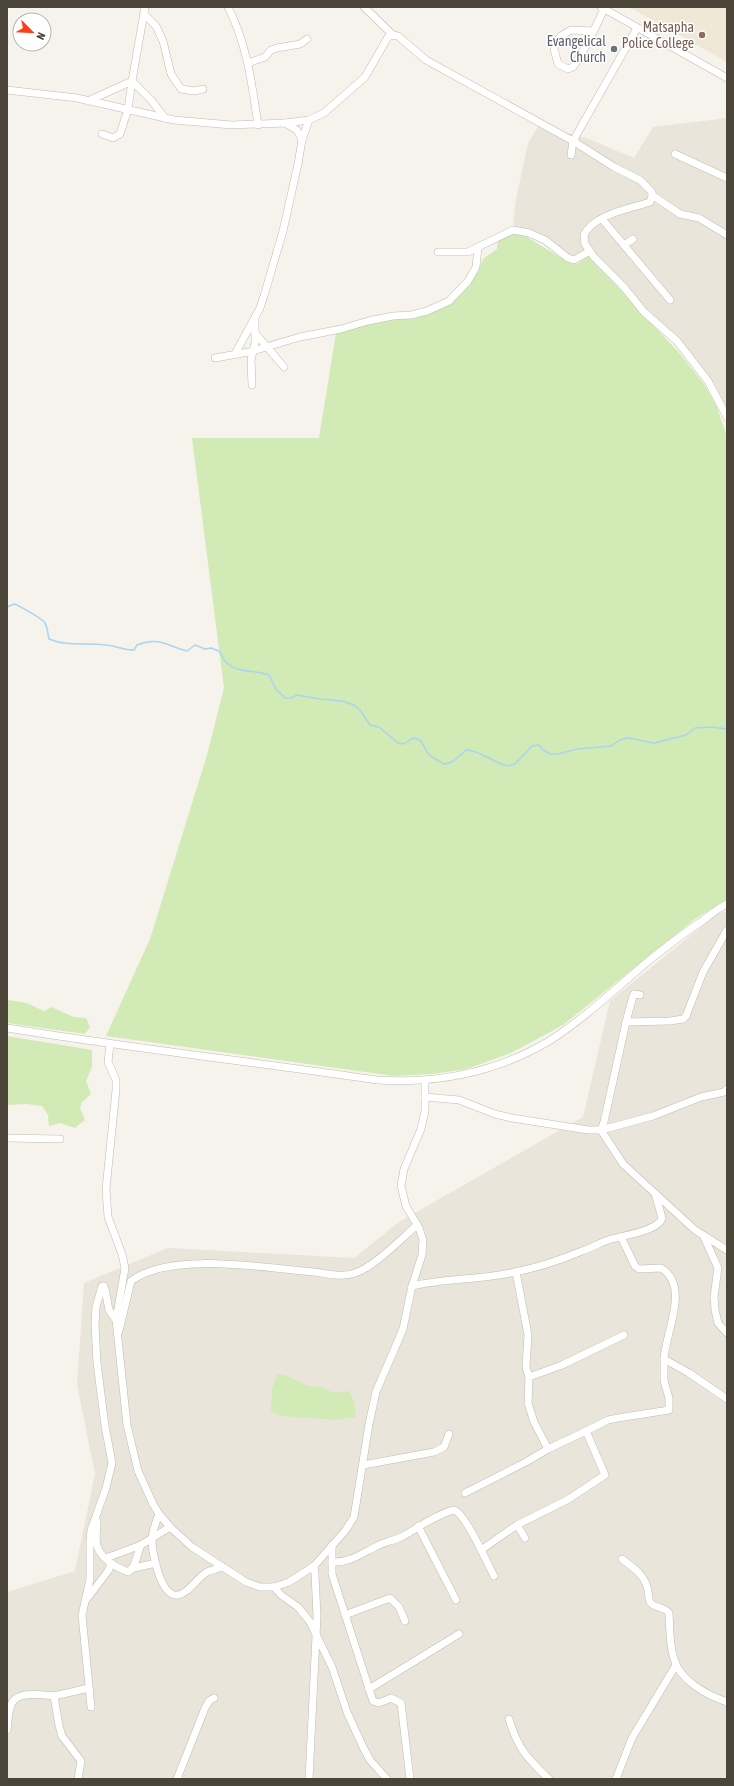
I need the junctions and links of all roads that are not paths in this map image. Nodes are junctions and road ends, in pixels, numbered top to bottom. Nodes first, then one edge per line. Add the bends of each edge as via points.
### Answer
1 (228, 7) edge
2 (364, 7) edge
3 (602, 8) edge
4 (145, 11) edge
5 (637, 28) junction
6 (593, 31) junction
7 (393, 35) junction
8 (307, 39) dead end
9 (248, 63) junction
10 (727, 78) edge
11 (132, 81) junction
12 (7, 90) edge
13 (203, 90) dead end
14 (87, 101) junction
15 (128, 109) junction
16 (165, 118) junction
17 (309, 120) junction
18 (285, 123) junction
19 (258, 125) junction
20 (102, 134) dead end
21 (302, 140) junction
22 (572, 141) junction
23 (676, 154) dead end
24 (571, 155) dead end
25 (727, 178) edge
26 (652, 195) junction
27 (602, 219) junction
28 (727, 235) edge
29 (633, 239) dead end
30 (624, 245) junction
31 (478, 247) junction
32 (590, 251) junction
33 (438, 252) dead end
34 (670, 300) dead end
35 (255, 317) junction
36 (255, 333) junction
37 (267, 347) junction
38 (253, 351) junction
39 (235, 354) junction
40 (215, 358) dead end
41 (284, 367) dead end
42 (252, 385) dead end
43 (727, 417) edge
44 (727, 904) edge
45 (727, 930) edge
46 (640, 996) dead end
47 (626, 1022) junction
48 (7, 1028) edge
49 (110, 1044) junction
50 (425, 1080) junction
51 (727, 1089) edge
52 (425, 1097) junction
53 (601, 1130) junction
54 (7, 1138) edge
55 (60, 1139) dead end
56 (655, 1193) junction
57 (417, 1225) junction
58 (621, 1237) junction
59 (704, 1237) junction
60 (727, 1250) edge
61 (516, 1272) junction
62 (412, 1286) junction
63 (116, 1320) junction
64 (727, 1332) edge
65 (118, 1335) junction
66 (624, 1335) dead end
67 (664, 1359) junction
68 (529, 1377) junction
69 (727, 1399) edge
70 (586, 1431) junction
71 (449, 1434) dead end
72 (548, 1449) junction
73 (363, 1465) junction
74 (465, 1492) dead end
75 (96, 1513) junction
76 (160, 1514) junction
77 (517, 1525) junction
78 (418, 1526) junction
79 (170, 1527) junction
80 (525, 1538) dead end
81 (152, 1539) junction
82 (141, 1545) junction
83 (332, 1545) junction
84 (481, 1550) junction
85 (106, 1558) junction
86 (622, 1559) dead end
87 (332, 1562) junction
88 (156, 1563) junction
89 (111, 1564) junction
90 (314, 1566) junction
91 (222, 1567) junction
92 (134, 1568) junction
93 (494, 1576) dead end
94 (274, 1587) junction
95 (456, 1600) dead end
96 (84, 1601) junction
97 (345, 1615) junction
98 (405, 1621) dead end
99 (316, 1633) junction
100 (459, 1634) dead end
101 (676, 1664) junction
102 (89, 1688) junction
103 (369, 1689) junction
104 (54, 1696) junction
105 (214, 1698) dead end
106 (727, 1702) edge
107 (91, 1707) dead end
108 (509, 1719) dead end
109 (7, 1730) edge
110 (78, 1779) edge
111 (177, 1779) edge
112 (309, 1779) edge
113 (387, 1779) edge
114 (410, 1779) edge
115 (549, 1779) edge
116 (616, 1779) edge

1 - 9 street via 240,33
2 - 7 street
3 - 5 street
3 - 6 street
4 - 11 street
4 - 13 street via 163,41 171,74 181,89
5 - 10 street
5 - 22 street
6 - 6 street via 574,67 568,69 558,64 554,49 561,36 571,30
7 - 17 street via 388,37 366,77 324,113
7 - 22 street via 398,36 426,60
8 - 9 street via 300,44 271,50 265,57
9 - 19 street
11 - 14 street
11 - 15 street
11 - 16 street
12 - 14 street
14 - 15 street
15 - 16 street
15 - 20 street via 120,134 113,138
16 - 19 street
17 - 18 street
17 - 21 street
18 - 19 street
18 - 21 street via 297,130
21 - 35 street via 283,231 264,296
22 - 24 street
22 - 26 street via 640,180 648,186
23 - 25 street
26 - 27 street via 650,202 632,206
26 - 28 street via 680,214 699,218
27 - 30 street
27 - 32 street via 590,226 584,235 585,244
29 - 30 street
30 - 34 street
31 - 32 street via 513,230 545,240 574,260
31 - 33 street via 468,252
31 - 37 street via 476,267 468,281 449,301 427,311 368,321
32 - 43 street via 644,312 677,341 708,381
35 - 36 street
35 - 39 street
36 - 37 street
36 - 38 street
37 - 38 street
37 - 41 street
38 - 39 street
38 - 42 street
39 - 40 street
44 - 50 street via 672,941 550,1040 529,1052 472,1073
45 - 47 street via 703,972 683,1019
46 - 47 street via 634,994
47 - 53 street
48 - 49 street
49 - 50 street via 244,1060 377,1080
49 - 63 street via 108,1062 116,1080 116,1090 106,1189 108,1217 125,1268
50 - 52 street
51 - 53 street via 653,1116
52 - 53 street via 459,1100 512,1118
52 - 57 street via 421,1129 404,1169 401,1186 406,1206
53 - 56 street via 623,1164
54 - 55 street
56 - 58 street via 661,1222 633,1235
56 - 59 street
57 - 62 street via 423,1240 422,1255
57 - 65 street via 370,1265 351,1274 222,1265 182,1264 158,1268 131,1281
58 - 61 street
58 - 67 street via 635,1266 639,1269 661,1268 671,1278 676,1290
59 - 60 street
59 - 64 street via 718,1268 714,1297 718,1323
61 - 62 street via 464,1280 432,1281
61 - 68 street via 528,1335 526,1367
62 - 73 street via 403,1329 376,1392
63 - 65 street
63 - 75 street via 109,1310 102,1286 96,1308 97,1364 112,1463
65 - 76 street via 127,1425 138,1471
66 - 68 street via 562,1365
67 - 69 street
67 - 70 street via 664,1381 669,1398 669,1410 618,1418
68 - 72 street via 528,1403 534,1422
70 - 72 street
70 - 77 street via 605,1475 567,1500
71 - 73 street via 444,1447 434,1452
72 - 74 street
73 - 83 street via 354,1517
75 - 85 street via 97,1546
75 - 96 street via 90,1540 91,1571
76 - 79 street
76 - 81 street
77 - 80 street
77 - 84 street
78 - 84 street via 448,1511 457,1511
78 - 87 street via 361,1555 344,1562
78 - 95 street
79 - 81 street
79 - 91 street
81 - 82 street
81 - 88 street
82 - 85 street
82 - 92 street
83 - 87 street
83 - 90 street
84 - 93 street
85 - 89 street
86 - 101 street via 641,1574 649,1601 670,1613 672,1652
87 - 97 street via 332,1574
88 - 91 street via 166,1590 173,1595 182,1594 208,1572
88 - 92 street
89 - 92 street via 128,1572
89 - 96 street
90 - 94 street via 289,1582
90 - 99 street
91 - 94 street via 246,1582 260,1587
94 - 99 street via 302,1611
96 - 102 street via 82,1615
97 - 98 street via 390,1598 399,1608
97 - 103 street
99 - 112 street
99 - 113 street via 363,1747 370,1760
100 - 103 street
101 - 106 street via 685,1678 698,1689
101 - 116 street via 632,1738
102 - 104 street
102 - 107 street
103 - 114 street via 376,1703 391,1698 401,1702
104 - 109 street via 26,1695 17,1698 11,1705
104 - 110 street via 62,1736 81,1761
105 - 111 street via 205,1708
108 - 115 street via 517,1743 538,1770

